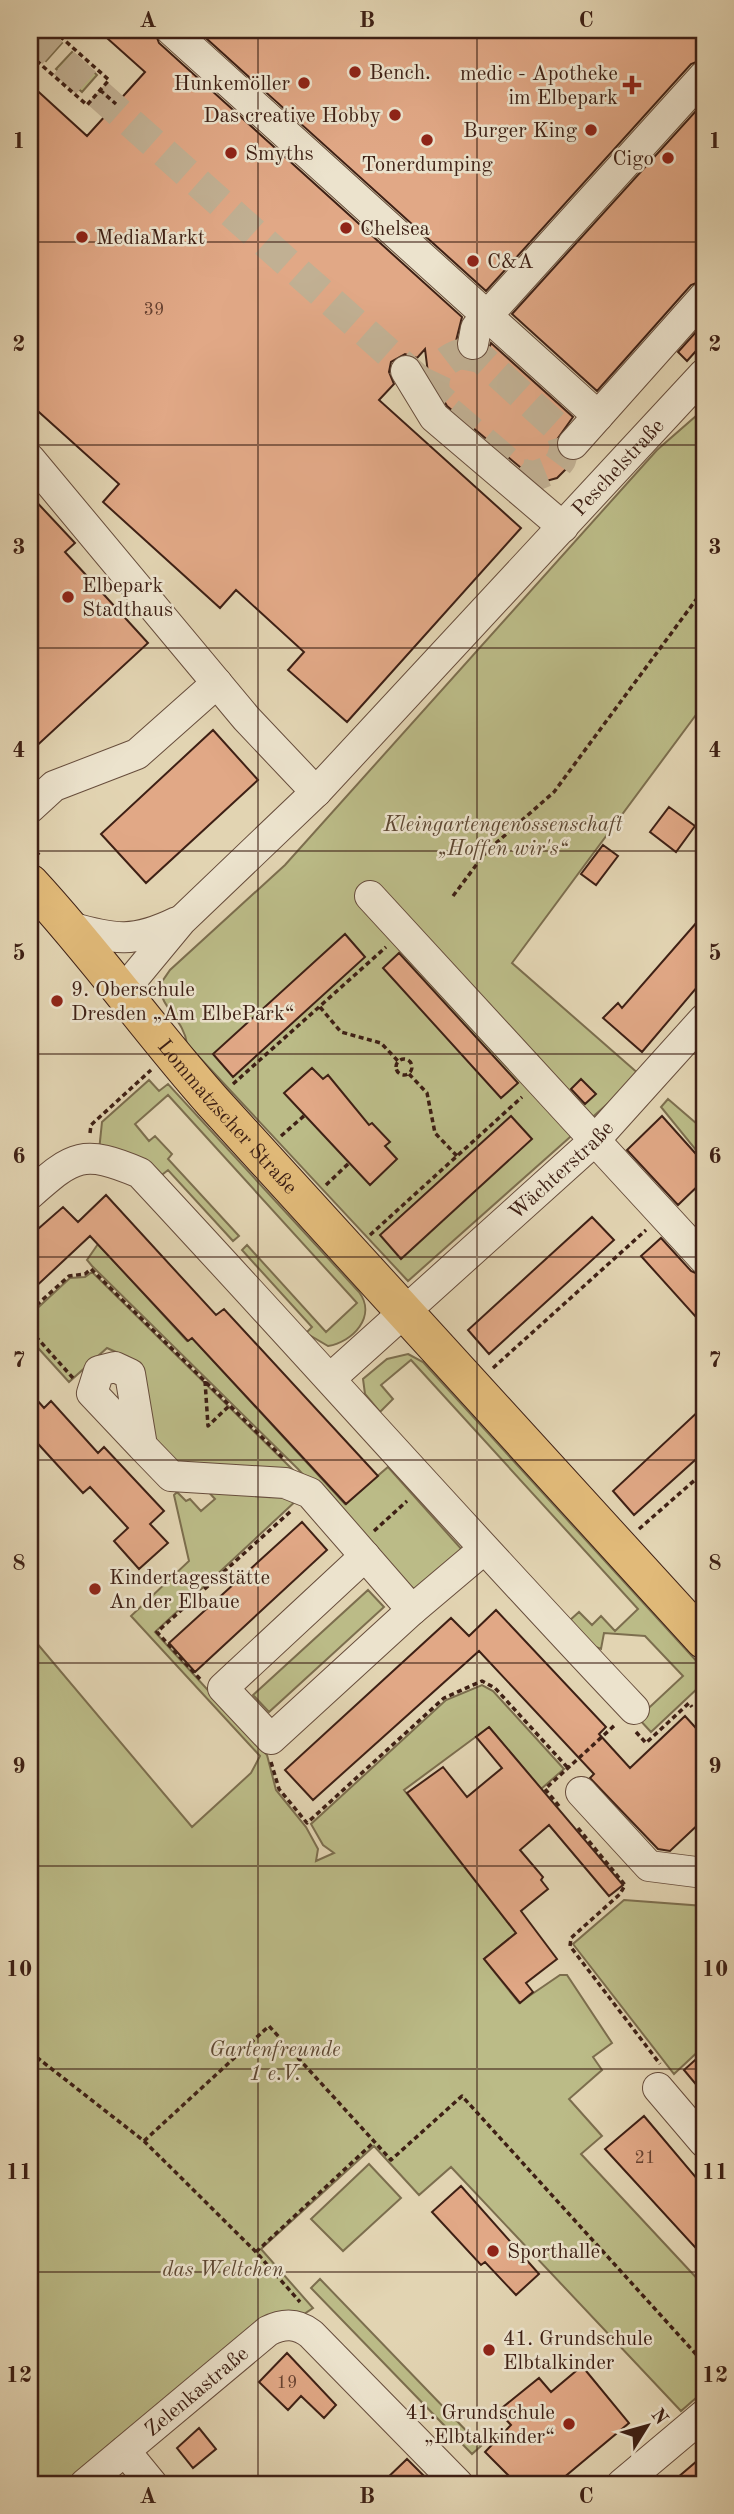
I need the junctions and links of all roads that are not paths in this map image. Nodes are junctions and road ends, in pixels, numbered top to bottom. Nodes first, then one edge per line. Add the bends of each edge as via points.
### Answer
1 (171, 30) edge
2 (704, 76) edge
3 (704, 297) edge
4 (488, 314) junction
5 (473, 344) dead end
6 (406, 371) dead end
7 (704, 374) edge
8 (598, 416) junction
9 (30, 459) edge
10 (614, 473) junction
11 (531, 501) junction
12 (563, 527) junction
13 (533, 559) junction
14 (217, 683) junction
15 (316, 792) junction
16 (30, 808) edge
17 (30, 883) edge
18 (370, 897) dead end
19 (181, 921) junction
20 (70, 927) junction
21 (122, 991) junction
22 (704, 1019) edge
23 (594, 1141) junction
24 (30, 1194) edge
25 (704, 1259) edge
26 (406, 1313) junction
27 (331, 1378) junction
28 (142, 1446) junction
29 (483, 1550) junction
30 (361, 1551) junction
31 (412, 1610) junction
32 (704, 1640) edge
33 (634, 1709) road end
34 (571, 1790) road end
35 (704, 1873) edge
36 (663, 2094) road end
37 (704, 2142) edge
38 (704, 2415) edge
39 (125, 2451) junction
40 (85, 2484) edge
41 (152, 2484) edge
42 (458, 2484) edge
43 (622, 2484) edge

1 - 4 street
2 - 4 street
3 - 8 street
4 - 5 street via 476,328
4 - 8 street
6 - 11 street via 434,417
7 - 10 street, Peschelstraße
8 - 10 street via 579,447
9 - 14 street
10 - 12 street, Peschelstraße
11 - 12 street
11 - 13 street via 537,524
12 - 13 street, Peschelstraße
13 - 15 street, Peschelstraße
14 - 15 street
14 - 16 street via 137,754 54,786
15 - 19 street, Peschelstraße
17 - 20 main road, Lommatzscher Straße
18 - 23 street
19 - 20 street via 135,939
19 - 21 street, Peschelstraße
20 - 21 main road, Lommatzscher Straße
21 - 26 main road, Lommatzscher Straße via 169,1053
22 - 23 street, Wächterstraße
23 - 25 street
23 - 26 street, Wächterstraße
24 - 27 street via 61,1166 88,1156 140,1173
26 - 27 street
26 - 32 main road, Lommatzscher Straße
27 - 29 street
28 - 28 street via 131,1374 115,1367 99,1371 92,1393
28 - 30 street via 171,1476 285,1483 310,1493
29 - 31 street
29 - 33 street
30 - 31 street
30 - 31 street via 223,1688 271,1739
34 - 35 street via 649,1866
36 - 37 street
38 - 43 street
39 - 40 street, Zelenkastraße
39 - 41 street, Zelenkastraße
39 - 42 street, Zelenkastraße via 268,2331 286,2325 304,2329

